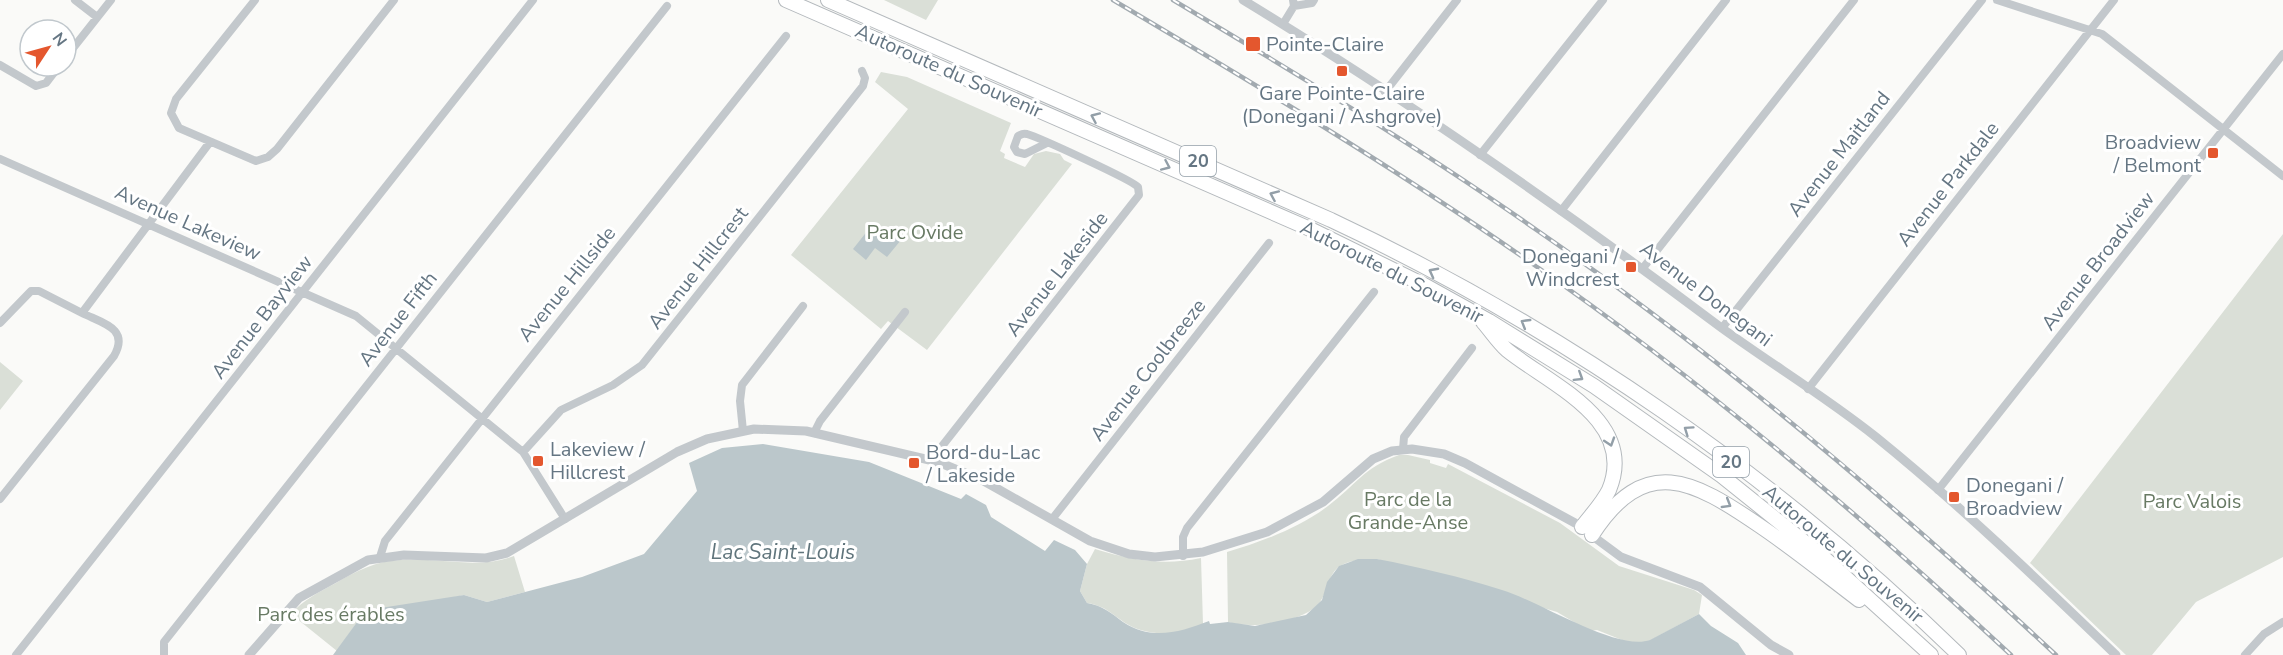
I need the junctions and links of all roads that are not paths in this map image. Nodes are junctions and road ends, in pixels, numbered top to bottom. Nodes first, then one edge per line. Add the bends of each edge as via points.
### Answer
1 (75, 0) edge
2 (111, 0) edge
3 (255, 0) edge
4 (394, 0) edge
5 (534, 0) edge
6 (786, 0) edge
7 (828, 0) edge
8 (1243, 0) edge
9 (1314, 0) edge
10 (1457, 0) edge
11 (1603, 0) edge
12 (1726, 0) edge
13 (1854, 0) edge
14 (1982, 0) edge
15 (1997, 0) edge
16 (2114, 0) edge
17 (1294, 3) edge
18 (667, 6) dead end
19 (97, 17) junction
20 (1283, 24) junction
21 (2090, 30) junction
22 (786, 36) dead end
23 (78, 42) edge
24 (2283, 54) edge
25 (0, 65) edge
26 (862, 71) dead end
27 (18, 75) edge
28 (24, 78) edge
29 (50, 78) edge
30 (1385, 92) junction
31 (2223, 130) junction
32 (210, 142) junction
33 (1047, 143) dead end
34 (1480, 155) junction
35 (0, 159) edge
36 (2283, 176) edge
37 (1561, 210) junction
38 (148, 223) junction
39 (1269, 243) dead end
40 (1643, 268) junction
41 (303, 291) junction
42 (1374, 292) dead end
43 (804, 306) dead end
44 (905, 312) dead end
45 (82, 313) junction
46 (1475, 314) junction
47 (0, 323) edge
48 (1722, 328) junction
49 (397, 347) junction
50 (1472, 348) dead end
51 (1808, 389) junction
52 (482, 419) junction
53 (743, 431) junction
54 (814, 433) junction
55 (1403, 449) junction
56 (523, 452) junction
57 (934, 461) junction
58 (1938, 490) junction
59 (0, 499) edge
60 (1053, 518) junction
61 (565, 519) junction
62 (1587, 531) junction
63 (1183, 556) junction
64 (380, 557) junction
65 (2283, 622) edge
66 (16, 655) edge
67 (164, 655) edge
68 (249, 655) edge
69 (1789, 655) edge
70 (1930, 655) edge
71 (1959, 655) edge
72 (2116, 655) edge
73 (2245, 655) edge

1 - 19 street
2 - 19 street
3 - 32 street via 172,108 171,117 179,128
4 - 32 street via 272,154 256,161
5 - 41 street, Avenue Bayview
6 -> 46 highway, Autoroute du Souvenir / 20 via 1310,229
71 -> 7 highway, Autoroute du Souvenir / 20 via 1837,546 1708,444 1594,366 1482,298 1299,206
8 - 20 street, Avenue Donegani
9 - 17 street
10 - 30 street
11 - 34 street
12 - 37 street
13 - 40 street
14 - 48 street, Avenue Maitland
15 - 21 street
16 - 21 street, Avenue Parkdale
17 - 20 street
18 - 49 street, Avenue Fifth
19 - 23 street
20 - 30 street, Avenue Donegani via 1343,60
21 - 31 street via 2102,34
21 - 51 street, Avenue Parkdale
22 - 52 street, Avenue Hillside
24 - 31 street, Avenue Broadview
25 - 27 street
26 - 56 street, Avenue Hillcrest via 863,86 642,365 614,385 567,406
28 - 29 street via 39,86
30 - 34 street, Avenue Donegani
31 - 36 street
31 - 58 street, Avenue Broadview
32 - 38 street
33 - 57 street, Avenue Lakeside via 1131,181 1138,187 1139,195
34 - 37 street, Avenue Donegani
35 - 38 street, Avenue Lakeview
37 - 40 street, Avenue Donegani
38 - 41 street, Avenue Lakeview
38 - 45 street
39 - 60 street, Avenue Coolbreeze
40 - 48 street, Avenue Donegani
41 - 49 street, Avenue Lakeview via 356,316
41 - 66 street, Avenue Bayview
42 - 63 street via 1187,528
43 - 53 street via 742,385
44 - 54 street
45 - 47 street via 39,291 31,291
45 - 59 street via 113,328 120,337 120,346
46 -> 62 highway via 1506,348 1586,407 1608,435 1614,460 1611,483
46 -> 70 highway, Autoroute du Souvenir / 20 via 1594,386 1722,476 1823,557
48 - 51 street, Avenue Donegani
49 - 52 street, Avenue Lakeview
49 - 67 street, Avenue Fifth via 164,642
50 - 55 street via 1404,437
51 - 58 street, Avenue Donegani via 1855,421
52 - 56 street, Avenue Lakeview
52 - 64 street, Avenue Hillside via 384,541
53 - 54 street via 777,428
53 - 61 street via 707,439 677,452
54 - 57 street
55 - 62 street via 1456,459
55 - 63 street via 1373,459 1323,502 1275,529
56 - 61 street, Avenue Lakeview
57 - 60 street via 973,476
58 - 72 street, Avenue Donegani
60 - 63 street via 1084,538 1129,554
61 - 64 street via 495,557
62 - 69 street via 1621,557 1700,587
62 -> 70 highway via 1638,488 1665,482 1698,488 1780,540
64 - 68 street via 356,565 299,598
65 - 73 street via 2264,634

